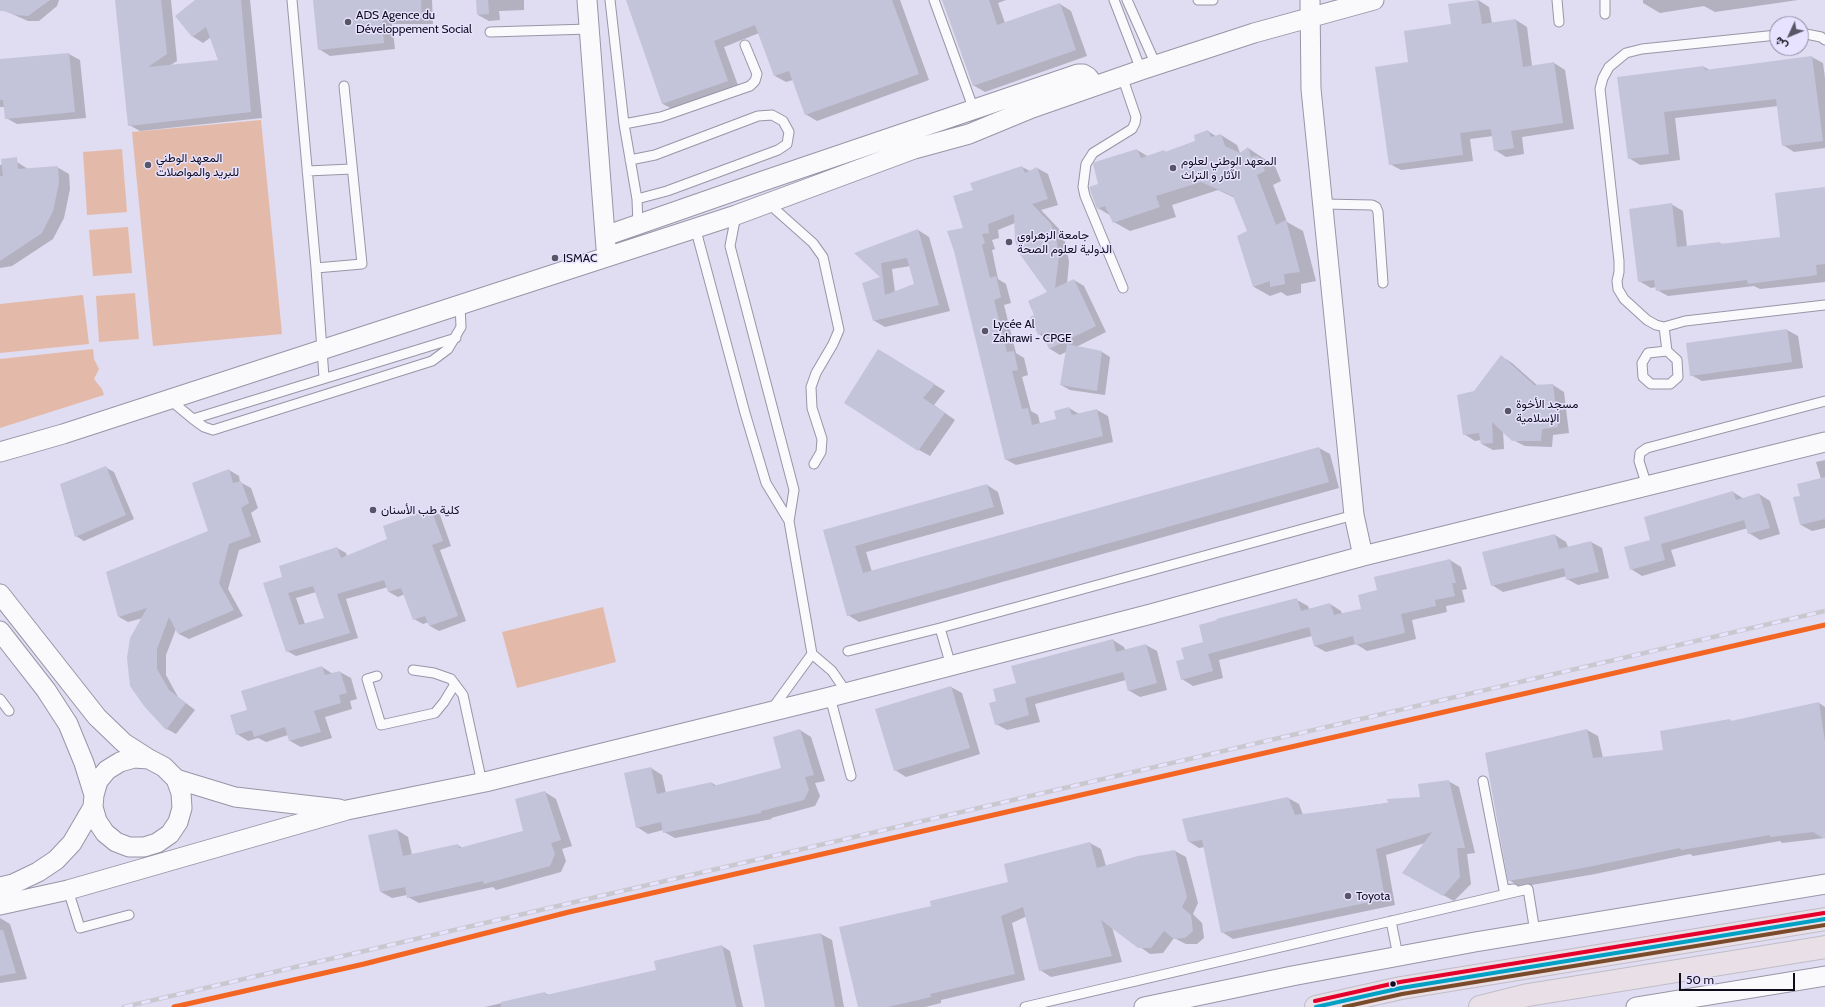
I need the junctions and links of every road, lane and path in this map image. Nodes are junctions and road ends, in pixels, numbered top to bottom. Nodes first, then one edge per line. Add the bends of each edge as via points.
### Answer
1 (292, 0) edge
2 (587, 0) edge
3 (610, 0) edge
4 (934, 0) edge
5 (1114, 0) edge
6 (1127, 0) edge
7 (1198, 0) edge
8 (1213, 0) edge
9 (1374, 0) edge
10 (1557, 0) edge
11 (1605, 0) edge
12 (1310, 8) edge
13 (1605, 14) dead end
14 (1559, 22) dead end
15 (589, 29) junction
16 (490, 32) dead end
17 (1809, 35) edge
18 (1769, 36) edge
19 (1825, 40) edge
20 (745, 45) dead end
21 (1149, 67) junction
22 (1122, 76) junction
23 (344, 86) dead end
24 (1095, 86) junction
25 (974, 110) junction
26 (624, 124) junction
27 (630, 160) junction
28 (352, 170) junction
29 (307, 171) junction
30 (637, 199) junction
31 (768, 203) junction
32 (1322, 204) junction
33 (736, 215) junction
34 (638, 225) junction
35 (695, 227) junction
36 (605, 236) junction
37 (606, 257) junction
38 (316, 268) junction
39 (1383, 283) dead end
40 (1123, 288) dead end
41 (460, 304) junction
42 (1825, 305) edge
43 (1664, 327) junction
44 (456, 338) junction
45 (322, 349) junction
46 (1667, 351) junction
47 (324, 377) junction
48 (168, 399) junction
49 (1825, 400) edge
50 (193, 419) junction
51 (1825, 442) edge
52 (0, 452) edge
53 (814, 464) dead end
54 (1647, 486) junction
55 (1354, 515) junction
56 (788, 521) junction
57 (1363, 556) junction
58 (0, 594) edge
59 (940, 628) junction
60 (0, 631) edge
61 (848, 651) dead end
62 (812, 654) junction
63 (950, 666) junction
64 (413, 670) dead end
65 (377, 676) dead end
66 (455, 684) junction
67 (838, 695) junction
68 (0, 699) edge
69 (8, 711) dead end
70 (770, 712) junction
71 (149, 759) junction
72 (851, 776) dead end
73 (176, 779) junction
74 (1483, 780) dead end
75 (482, 782) junction
76 (93, 801) junction
77 (347, 810) junction
78 (158, 843) junction
79 (161, 865) junction
80 (1825, 884) edge
81 (0, 886) edge
82 (1528, 889) junction
83 (68, 890) junction
84 (0, 905) edge
85 (130, 915) dead end
86 (1825, 919) edge
87 (1391, 921) junction
88 (1535, 932) junction
89 (1825, 947) edge
90 (1398, 956) junction
91 (1825, 976) edge
92 (1025, 1007) edge
93 (1144, 1007) edge
94 (1316, 1007) edge
95 (1484, 1007) edge
96 (1636, 1007) edge

1 - 29 lane
2 - 15 street
3 - 26 lane
4 - 25 lane
5 - 21 lane
6 - 21 lane
7 - 8 lane
9 - 12 street
10 - 14 lane
11 - 13 lane
12 - 21 street via 1254,33
12 - 32 street via 1311,89
15 - 16 lane
15 - 36 street
17 - 19 lane
18 - 43 lane via 1642,49 1626,53 1609,67 1603,78 1600,89 1619,260 1618,289 1624,299 1647,320
20 - 26 lane via 757,74 750,86 661,117
21 - 22 street
22 - 24 street
22 - 40 lane via 1136,123 1132,129 1093,152 1086,164 1084,187
23 - 28 lane
24 - 25 street via 1088,76 1078,74
24 - 31 street via 969,134 914,149
25 - 34 street
26 - 27 lane
27 - 30 lane
27 - 30 lane via 655,155 758,116 772,115 783,121 789,132 786,144 778,150 667,191
28 - 29 lane
28 - 38 lane via 362,264
29 - 38 lane
30 - 34 lane
31 - 33 street
31 - 53 lane via 814,243 823,257 838,330 811,386 812,408 822,439 821,452
32 - 39 lane via 1376,207
32 - 55 street
33 - 35 street
33 - 56 lane via 730,246 794,490
34 - 36 street
35 - 37 street
35 - 56 lane via 766,483
36 - 37 street
37 - 41 street
38 - 45 lane
41 - 44 lane via 461,327
41 - 45 street
42 - 43 lane via 1685,321
43 - 46 lane
44 - 47 lane
44 - 50 lane via 448,349 432,362 221,428 213,430
45 - 47 lane
45 - 48 street
46 - 46 lane via 1677,360 1678,377 1670,384 1652,384 1644,377 1642,363 1648,353
47 - 50 lane
48 - 50 lane
48 - 52 street
49 - 54 lane via 1647,448 1640,453 1639,461
51 - 54 street
54 - 57 street
55 - 57 street
55 - 59 lane
56 - 62 lane
57 - 63 street
58 - 71 street via 97,717 124,743
59 - 61 lane
59 - 63 lane
60 - 76 street via 46,690 68,724 84,763
62 - 67 lane via 832,671
62 - 70 lane
63 - 67 street
64 - 66 lane via 434,673 451,679
65 - 66 lane via 367,679 381,726 435,712
66 - 75 lane via 463,695
67 - 70 street
67 - 72 lane
68 - 69 lane
70 - 75 street
71 - 73 street via 164,767
71 - 76 street via 134,758 120,762 107,770 98,781
73 - 77 street via 235,796
73 - 78 street via 181,793 182,808 178,822 170,834
74 - 82 lane via 1504,890
75 - 77 street
76 - 78 street via 97,821 105,833 116,842 144,847
76 - 81 street via 72,843 56,860 13,884
77 - 79 street
78 - 79 street
79 - 83 street
80 - 88 street
82 - 87 lane
82 - 88 lane
83 - 84 street
83 - 85 lane via 80,928
86 - 94 main road via 1401,988
87 - 90 lane
87 - 92 lane
88 - 90 street
89 - 95 main road via 1528,995
90 - 93 street
91 - 96 street

